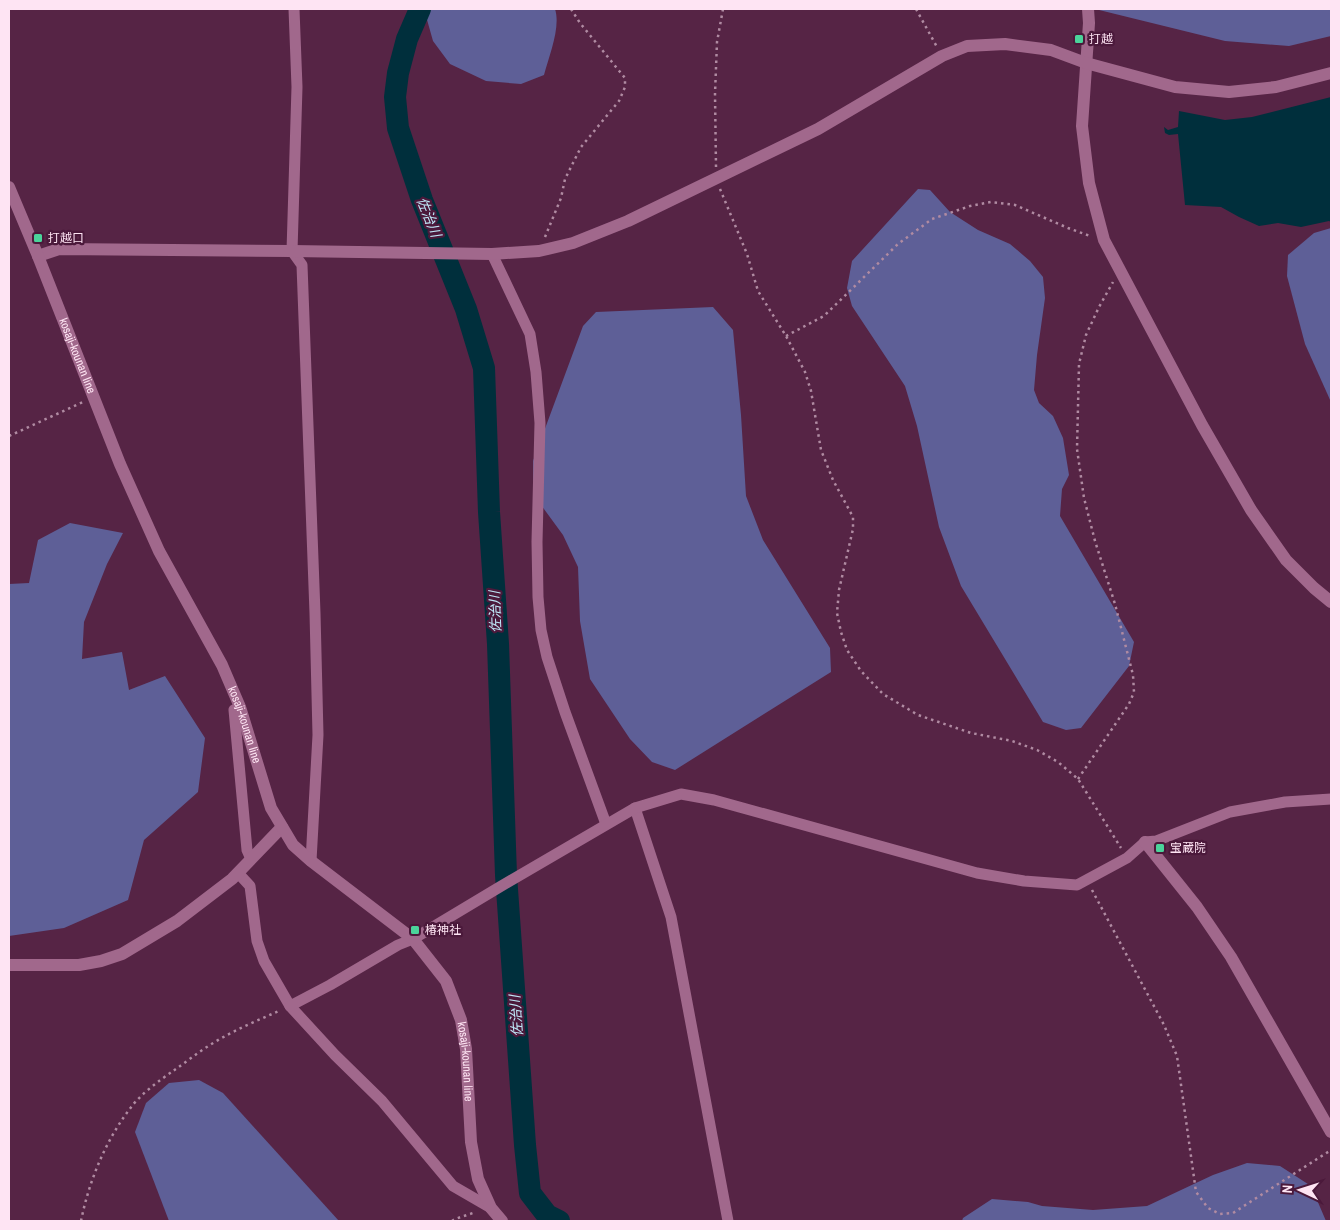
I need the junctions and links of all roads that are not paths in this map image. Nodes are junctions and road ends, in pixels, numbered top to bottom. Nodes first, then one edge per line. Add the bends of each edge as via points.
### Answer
1 (294, 9) edge
2 (1088, 9) edge
3 (1086, 63) junction
4 (1331, 73) edge
5 (9, 187) edge
6 (292, 251) junction
7 (492, 254) junction
8 (38, 256) junction
9 (1331, 602) edge
10 (240, 707) junction
11 (1331, 799) edge
12 (635, 808) junction
13 (606, 824) junction
14 (282, 827) junction
15 (1145, 842) junction
16 (251, 859) junction
17 (311, 861) junction
18 (238, 873) junction
19 (413, 939) junction
20 (9, 965) edge
21 (290, 1006) junction
22 (1331, 1132) edge
23 (491, 1208) junction
24 (502, 1221) edge
25 (728, 1221) edge

1 - 6 street via 297,87
2 - 3 street
3 - 4 street via 1175,87 1229,92 1276,87
3 - 7 street via 1051,50 1004,44 967,46 942,56 818,128 628,221 573,243 539,251
3 - 9 street via 1082,126 1090,183 1104,240 1251,510 1286,560
5 - 8 street, kosaji-kounan line
6 - 7 street
6 - 8 street via 59,249
6 - 17 street via 302,265 315,613 318,735
7 - 13 street via 530,334 536,372 540,423 538,597 546,657
8 - 10 street, kosaji-kounan line via 120,464 159,551 222,665
10 - 14 street, kosaji-kounan line via 271,808
10 - 16 street via 234,710 247,850
11 - 15 street via 1285,802 1230,812 1156,841
12 - 13 street
12 - 15 street via 681,794 714,800 977,873 1077,885 1127,858
12 - 25 street via 671,917
13 - 19 street
14 - 16 street
14 - 17 street, kosaji-kounan line via 293,845
15 - 22 street via 1197,907 1231,957
16 - 18 street
17 - 19 street, kosaji-kounan line
18 - 20 street via 177,921 122,954 79,964
18 - 21 street via 250,886 257,941 264,961
19 - 21 street
19 - 23 street, kosaji-kounan line via 446,981 461,1020 466,1050 471,1142 478,1179
21 - 23 street via 382,1101 453,1186
23 - 24 street, kosaji-kounan line

